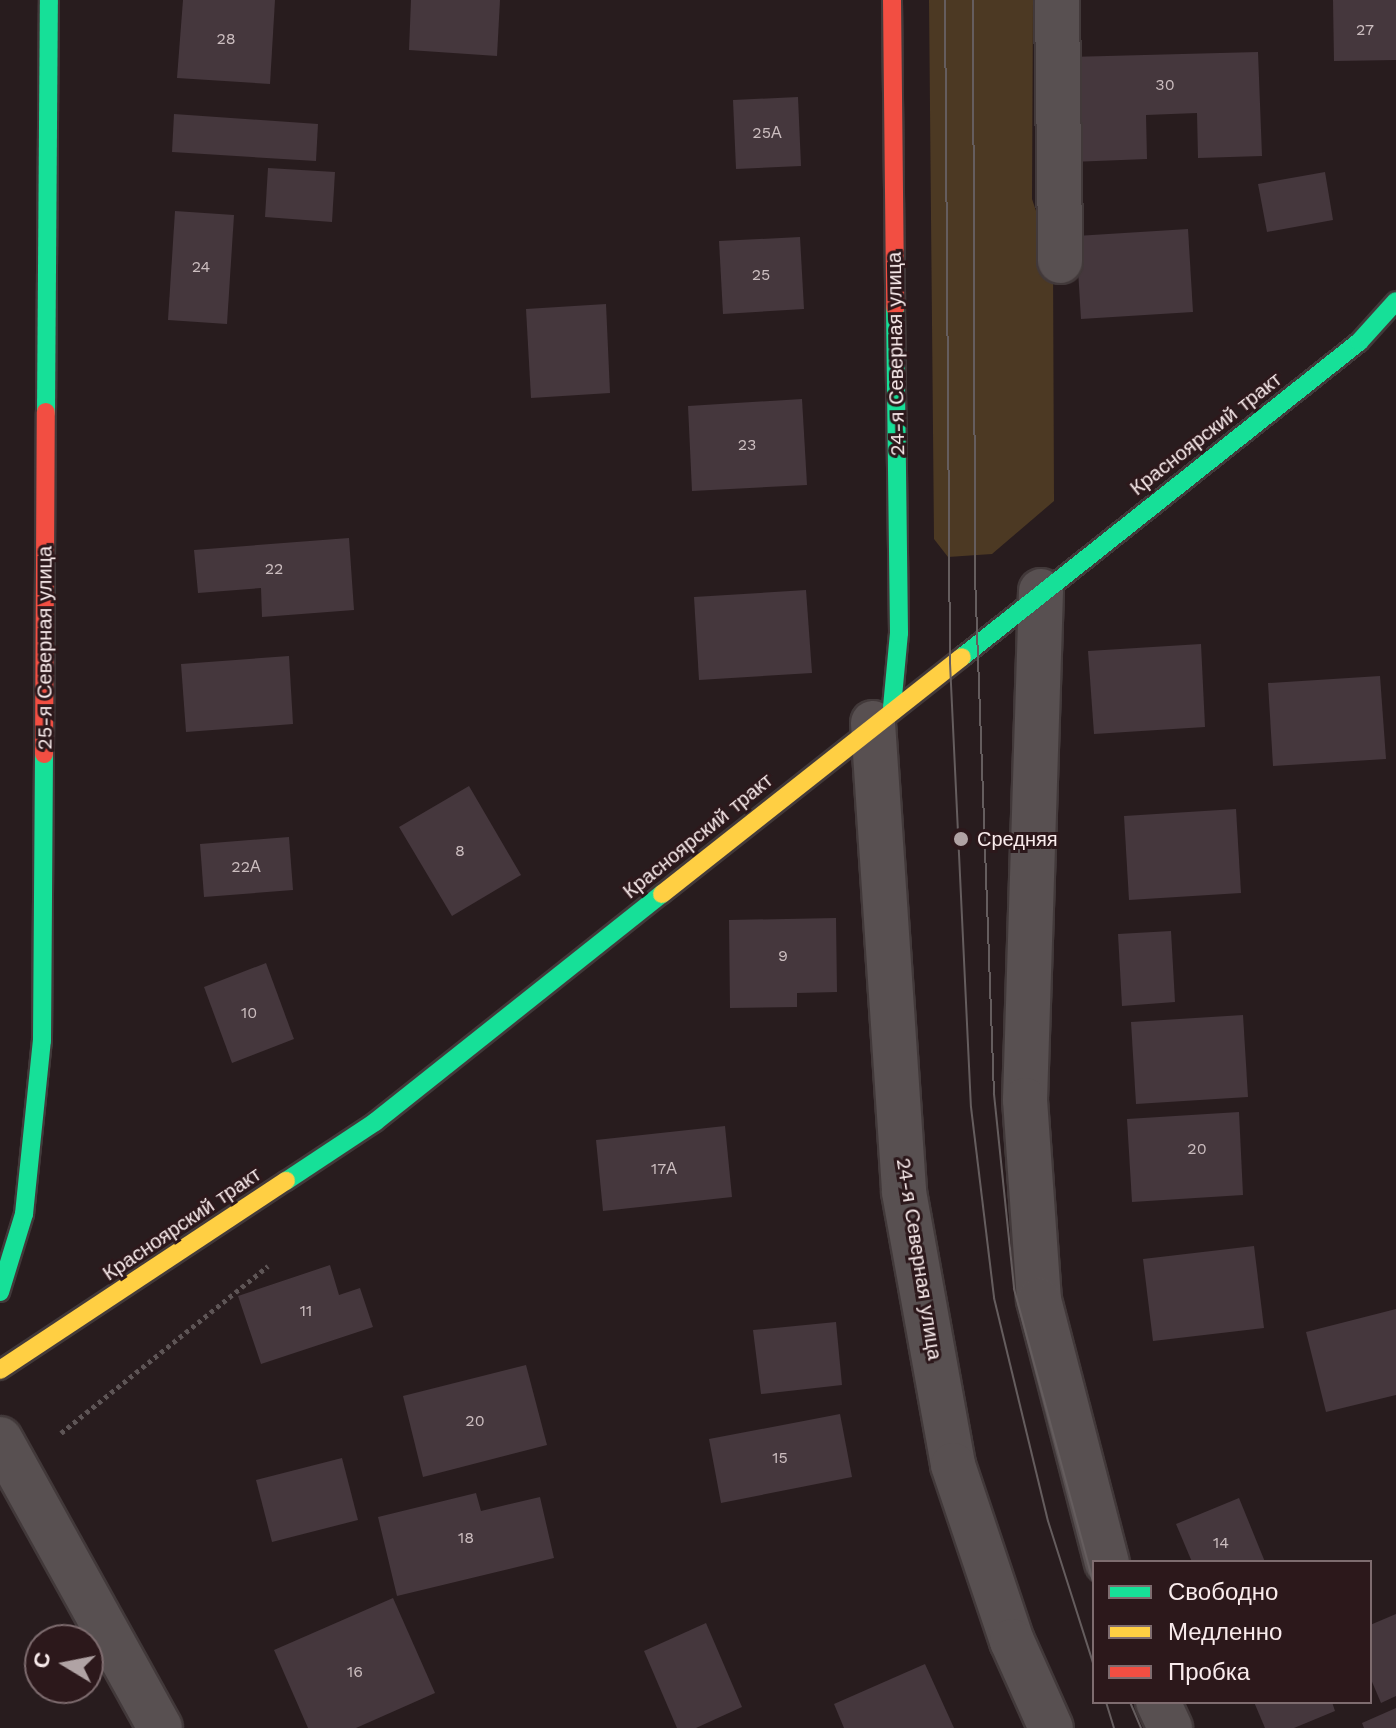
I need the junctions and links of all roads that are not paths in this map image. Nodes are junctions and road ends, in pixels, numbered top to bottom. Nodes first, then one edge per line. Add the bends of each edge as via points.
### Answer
1 (49, 0) edge
2 (892, 0) edge
3 (1057, 0) edge
4 (1060, 261) dead end
5 (1396, 301) edge
6 (1041, 591) junction
7 (882, 715) junction
8 (0, 1292) edge
9 (0, 1370) edge
10 (0, 1439) edge
11 (1106, 1560) edge
12 (1159, 1704) edge
13 (160, 1728) edge
14 (1051, 1728) edge
15 (1170, 1728) edge

1 - 8 main road, 25-я Северная улица via 42,1041 24,1214
2 - 7 main road, 24-я Северная улица via 899,633
3 - 4 street
5 - 6 main road, Красноярский тракт via 1359,342
6 - 7 main road, Красноярский тракт
6 - 11 street via 1025,1100 1039,1300
7 - 9 main road, Красноярский тракт via 375,1122
7 - 14 street, 24-я Северная улица via 904,1192 953,1465 1012,1641
10 - 13 street
12 - 15 street

